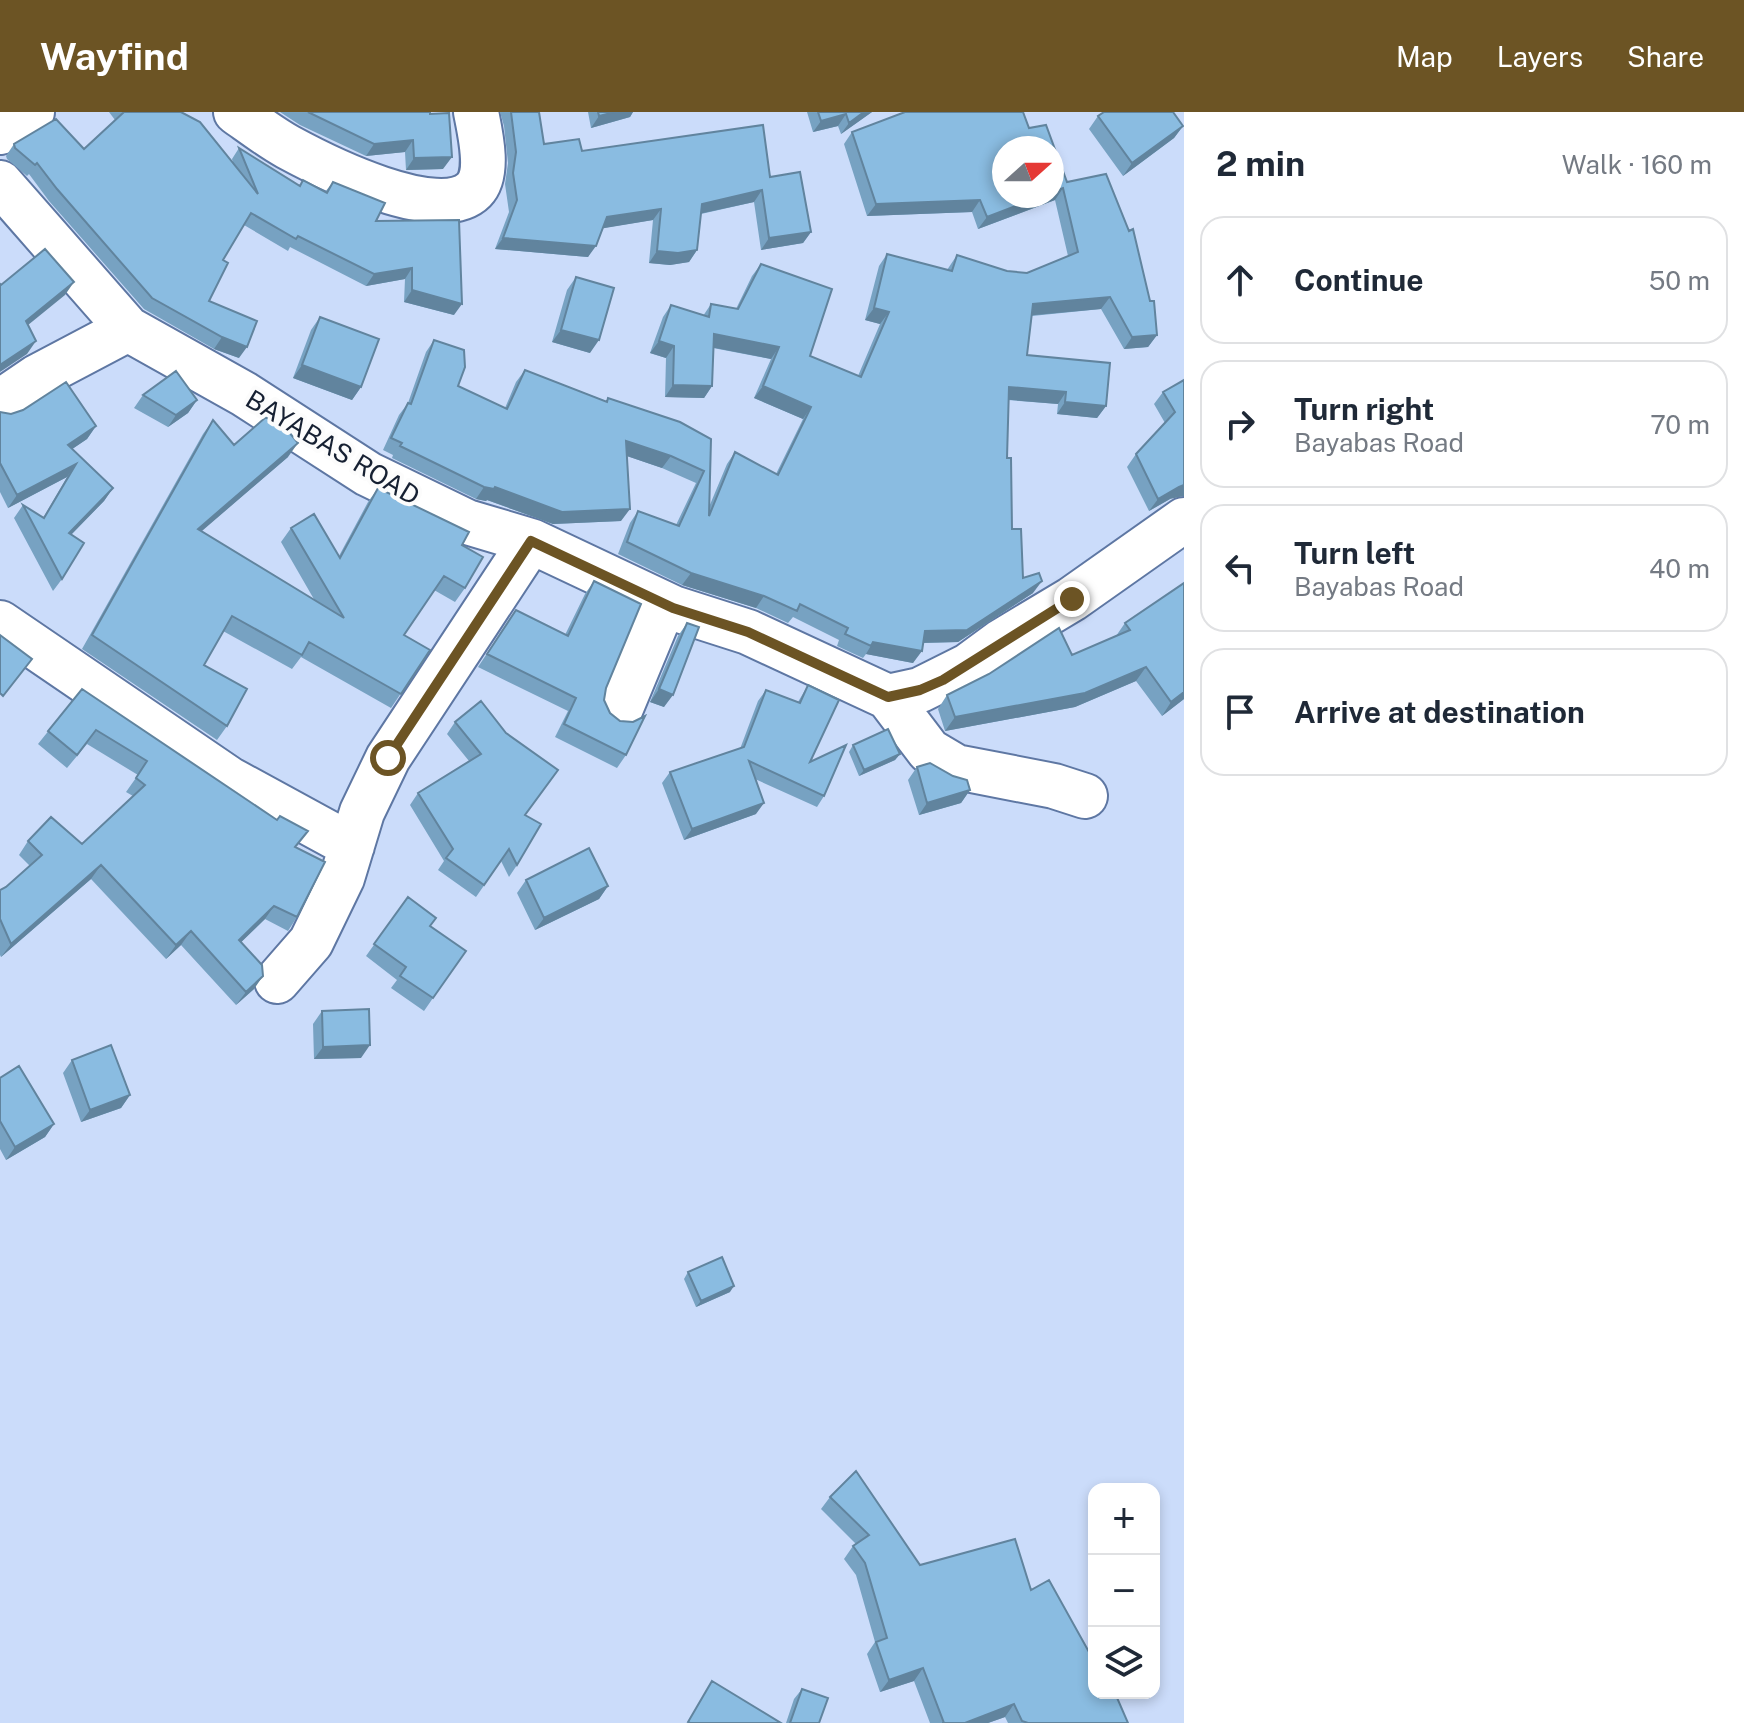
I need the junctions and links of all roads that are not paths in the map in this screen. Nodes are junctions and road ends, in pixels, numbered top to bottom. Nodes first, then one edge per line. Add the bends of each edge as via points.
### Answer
1 (32, 112) edge
2 (236, 112) edge
3 (476, 112) edge
4 (0, 132) edge
5 (0, 183) edge
6 (128, 329) junction
7 (0, 402) edge
8 (1184, 520) edge
9 (531, 541) junction
10 (664, 604) junction
11 (0, 623) edge
12 (888, 697) junction
13 (620, 710) dead end
14 (1085, 796) dead end
15 (352, 846) junction
16 (277, 981) dead end

1 - 4 street
2 - 3 street via 286,146 338,171 431,201 461,198 475,190 483,155
5 - 6 street, BAYABAS ROAD
6 - 7 street
6 - 9 street, BAYABAS ROAD via 244,394 368,474 467,522
8 - 12 street via 968,666 920,690
9 - 10 street, BAYABAS ROAD
9 - 15 street via 388,758
10 - 12 street, BAYABAS ROAD via 748,632
10 - 13 street
11 - 15 street via 229,779
12 - 14 street via 929,751 956,767
15 - 16 street via 311,942

